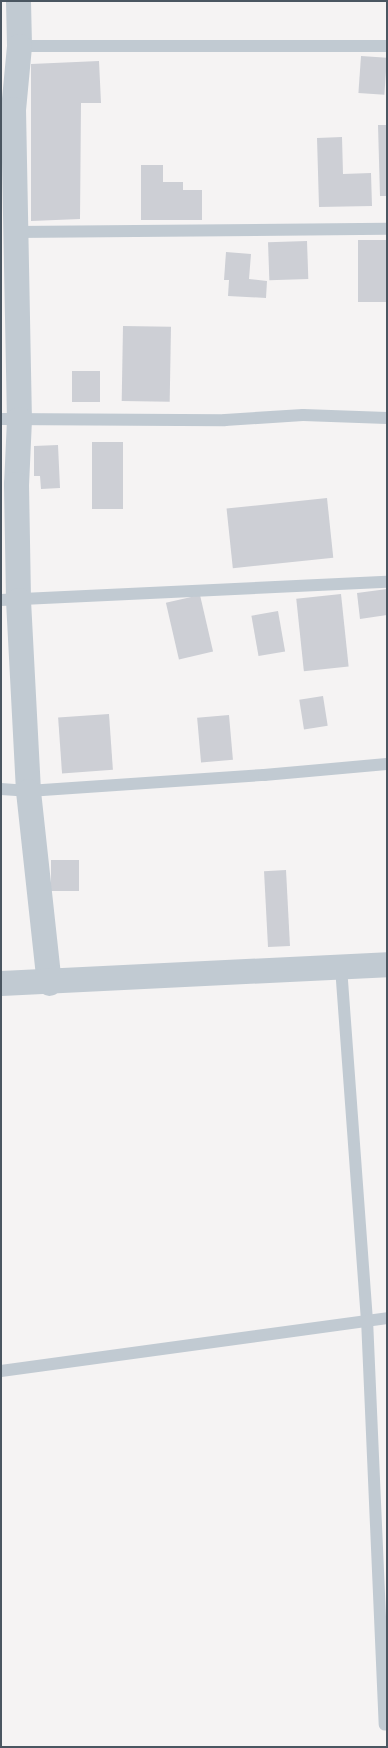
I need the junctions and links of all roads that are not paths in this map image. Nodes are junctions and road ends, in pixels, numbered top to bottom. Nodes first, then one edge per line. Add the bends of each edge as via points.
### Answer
1 (18, 1) edge
2 (18, 46) junction
3 (387, 46) edge
4 (387, 229) edge
5 (15, 232) junction
6 (387, 418) edge
7 (10, 419) edge
8 (387, 582) edge
9 (10, 600) edge
10 (387, 764) edge
11 (1, 789) edge
12 (28, 791) junction
13 (387, 964) edge
14 (341, 968) junction
15 (1, 983) edge
16 (49, 983) junction
17 (387, 1318) edge
18 (367, 1319) junction
19 (1, 1371) edge
20 (385, 1725) dead end

1 - 2 street
2 - 3 lane
2 - 5 street via 13,109
4 - 5 lane
5 - 7 street
6 - 7 lane via 302,415 225,420
7 - 9 street via 16,484
8 - 9 lane
9 - 12 street
10 - 12 lane
11 - 12 lane
12 - 16 street
13 - 14 street
14 - 16 street
14 - 18 lane
15 - 16 street
17 - 18 lane
18 - 19 lane
18 - 20 lane

